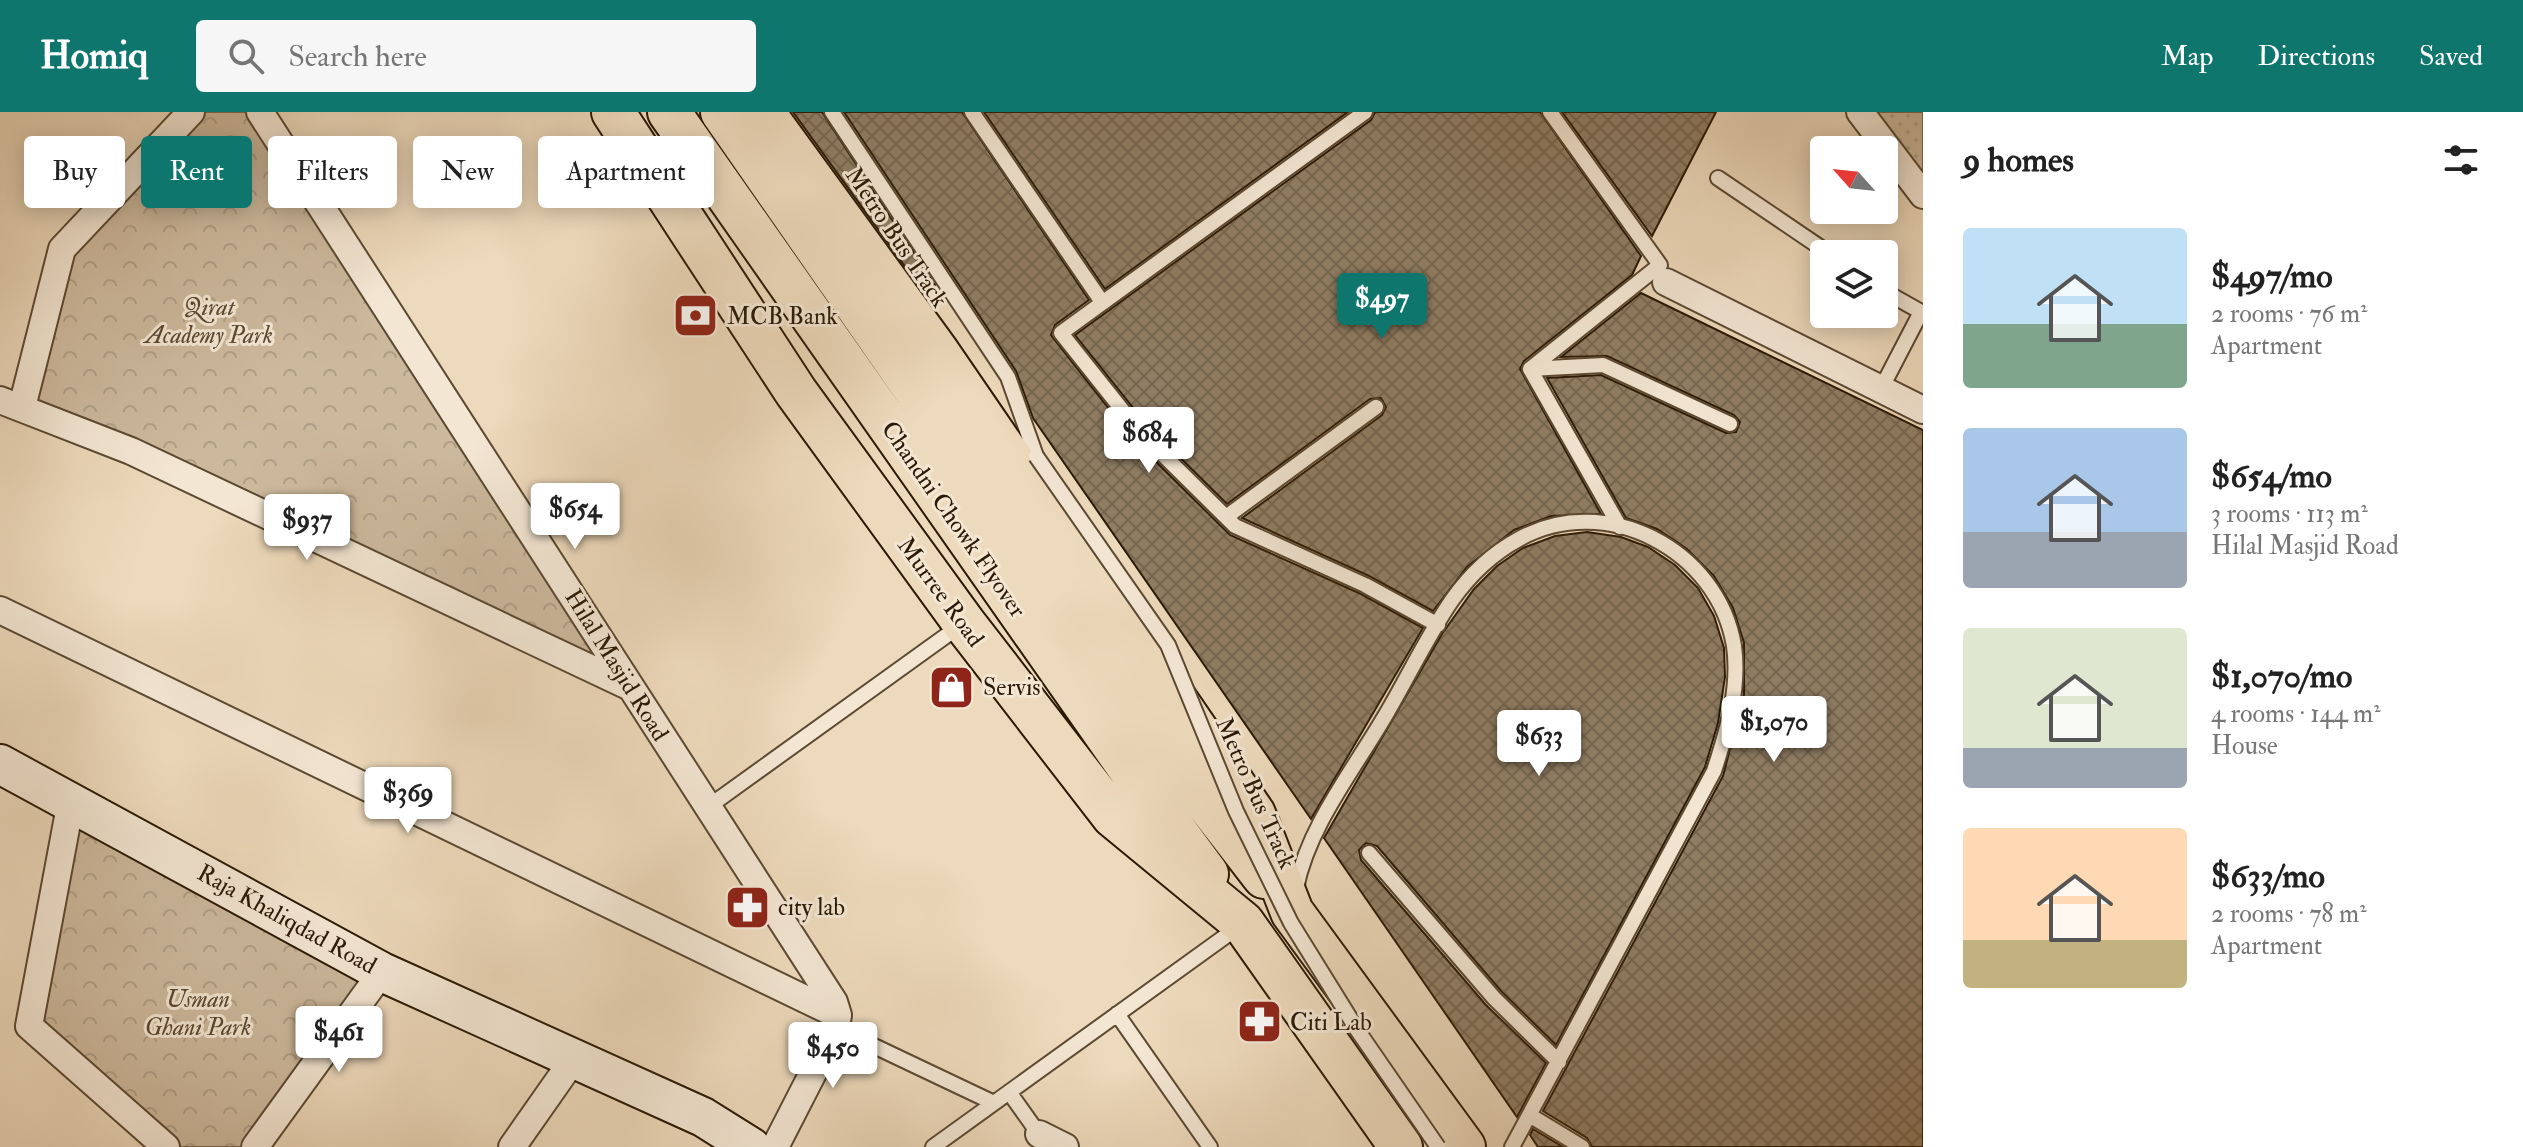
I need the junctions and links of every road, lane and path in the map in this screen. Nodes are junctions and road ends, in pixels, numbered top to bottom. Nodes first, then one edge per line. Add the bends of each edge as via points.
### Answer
1 (191, 112) edge
2 (260, 112) edge
3 (614, 112) edge
4 (669, 112) edge
5 (722, 112) edge
6 (832, 112) edge
7 (972, 112) edge
8 (1365, 112) edge
9 (1550, 112) edge
10 (1860, 112) edge
11 (766, 113) edge
12 (831, 178) dead end
13 (1718, 178) dead end
14 (1923, 195) edge
15 (1810, 240) edge
16 (1666, 282) dead end
17 (1898, 299) edge
18 (1102, 302) junction
19 (1922, 312) edge
20 (1530, 369) junction
21 (1881, 389) junction
22 (11, 403) edge
23 (1376, 407) dead end
24 (1923, 410) edge
25 (1730, 424) dead end
26 (1036, 456) junction
27 (1226, 517) junction
28 (1620, 527) junction
29 (0, 610) edge
30 (964, 623) junction
31 (1438, 625) junction
32 (628, 686) junction
33 (0, 764) edge
34 (71, 801) junction
35 (708, 807) junction
36 (1369, 853) dead end
37 (1292, 912) junction
38 (1243, 923) junction
39 (382, 972) junction
40 (1117, 1014) junction
41 (837, 1022) junction
42 (573, 1060) junction
43 (1559, 1062) junction
44 (1009, 1092) junction
45 (994, 1103) junction
46 (1531, 1116) junction
47 (1044, 1141) edge
48 (166, 1147) edge
49 (255, 1147) edge
50 (512, 1147) edge
51 (751, 1147) edge
52 (775, 1147) edge
53 (933, 1147) edge
54 (1065, 1147) edge
55 (1210, 1147) edge
56 (1401, 1147) edge
57 (1438, 1147) edge
58 (1464, 1147) edge
59 (1512, 1147) edge
60 (1582, 1147) edge

1 - 22 street via 62,249
2 - 32 street, Hilal Masjid Road
3 - 30 main road, Murree Road via 796,392
4 - 38 main road, Chandni Chowk Flyover
5 - 37 main road, Chandni Chowk Flyover via 1165,749
6 - 26 lane, Metro Bus Track via 1008,377
7 - 18 lane
8 - 18 lane
9 - 20 lane via 1660,265
10 - 14 street
11 - 37 main road via 937,351 1254,814
12 - 26 lane, Metro Bus Track via 972,391
13 - 15 lane
16 - 21 street
17 - 19 lane
18 - 27 lane via 1061,333 1139,431
19 - 21 lane
20 - 25 lane via 1603,365
20 - 28 lane
21 - 24 street
22 - 32 street via 131,451
23 - 27 lane
26 - 57 lane, Metro Bus Track, bridge via 1168,645 1236,811 1291,923
27 - 31 lane
28 - 31 lane via 1560,524 1521,538 1492,556 1469,580
28 - 43 lane via 1667,545 1704,578 1728,622 1734,688 1714,771
29 - 41 street
30 - 35 lane
30 - 38 main road, Murree Road via 1113,816
31 - 37 lane via 1317,832 1300,870
32 - 35 street, Hilal Masjid Road
33 - 34 street, Raja Khaliqdad Road
34 - 39 street, Raja Khaliqdad Road
34 - 48 street via 29,1026
35 - 41 street, Hilal Masjid Road via 834,1002
36 - 43 lane via 1484,987
37 - 58 main road
38 - 40 lane
38 - 56 main road, Murree Road
39 - 42 street, Raja Khaliqdad Road
39 - 49 street
40 - 44 lane
40 - 55 lane
41 - 45 lane
41 - 52 street
42 - 50 street
42 - 51 street, Raja Khaliqdad Road via 703,1117
43 - 46 lane
44 - 45 lane
44 - 47 lane
45 - 53 lane
46 - 59 lane
46 - 60 lane
47 - 54 street

